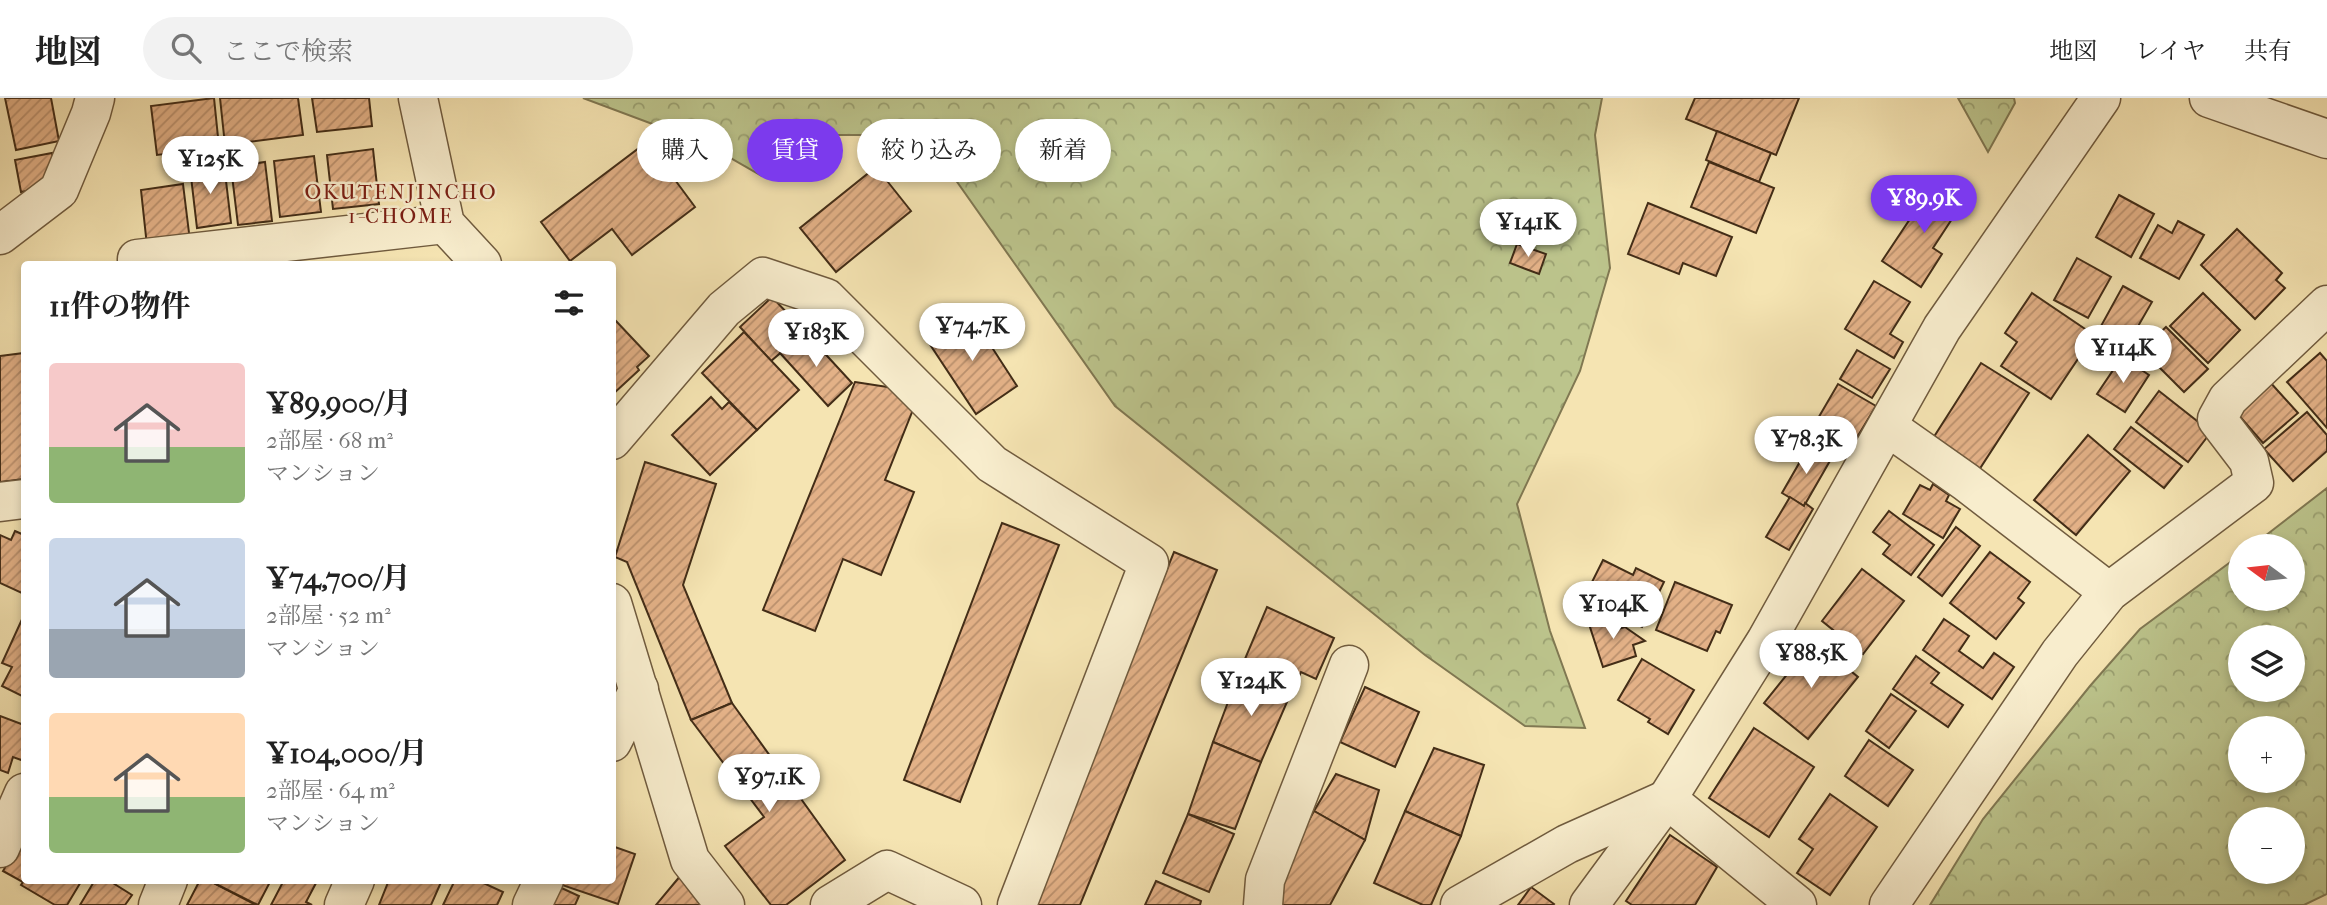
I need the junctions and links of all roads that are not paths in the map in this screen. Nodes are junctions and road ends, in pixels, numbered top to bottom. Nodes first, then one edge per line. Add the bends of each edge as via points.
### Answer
1 (95, 98) edge
2 (418, 98) edge
3 (2101, 98) edge
4 (2209, 98) edge
5 (2327, 139) edge
6 (445, 224) junction
7 (0, 235) edge
8 (137, 261) edge
9 (479, 261) edge
10 (2327, 305) edge
11 (1888, 427) junction
12 (616, 435) edge
13 (21, 499) edge
14 (0, 502) edge
15 (2109, 592) junction
16 (616, 616) edge
17 (1349, 665) dead end
18 (639, 689) junction
19 (616, 734) edge
20 (1667, 799) junction
21 (21, 800) edge
22 (0, 848) edge
23 (166, 884) edge
24 (353, 884) edge
25 (542, 884) edge
26 (158, 905) edge
27 (344, 905) edge
28 (532, 905) edge
29 (725, 905) edge
30 (830, 905) edge
31 (962, 905) edge
32 (1017, 905) edge
33 (1263, 905) edge
34 (1460, 905) edge
35 (1589, 905) edge
36 (1797, 905) edge
37 (1889, 905) edge

1 - 7 street via 59,190
2 - 6 street
3 - 11 street via 1942,328
4 - 5 street
6 - 8 street
6 - 9 street
10 - 15 street via 2228,398 2217,419 2249,461 2255,483
11 - 15 street
11 - 20 street via 1766,641
12 - 32 street via 724,309 763,276 826,298 992,464 1149,564
13 - 14 street
15 - 37 street via 2060,653
16 - 18 street
17 - 33 street via 1265,880
18 - 19 street
18 - 29 street via 690,860
20 - 34 street via 1567,844
20 - 35 street
20 - 36 street
21 - 22 street
23 - 26 street
24 - 27 street
25 - 28 street
30 - 31 street via 887,870

